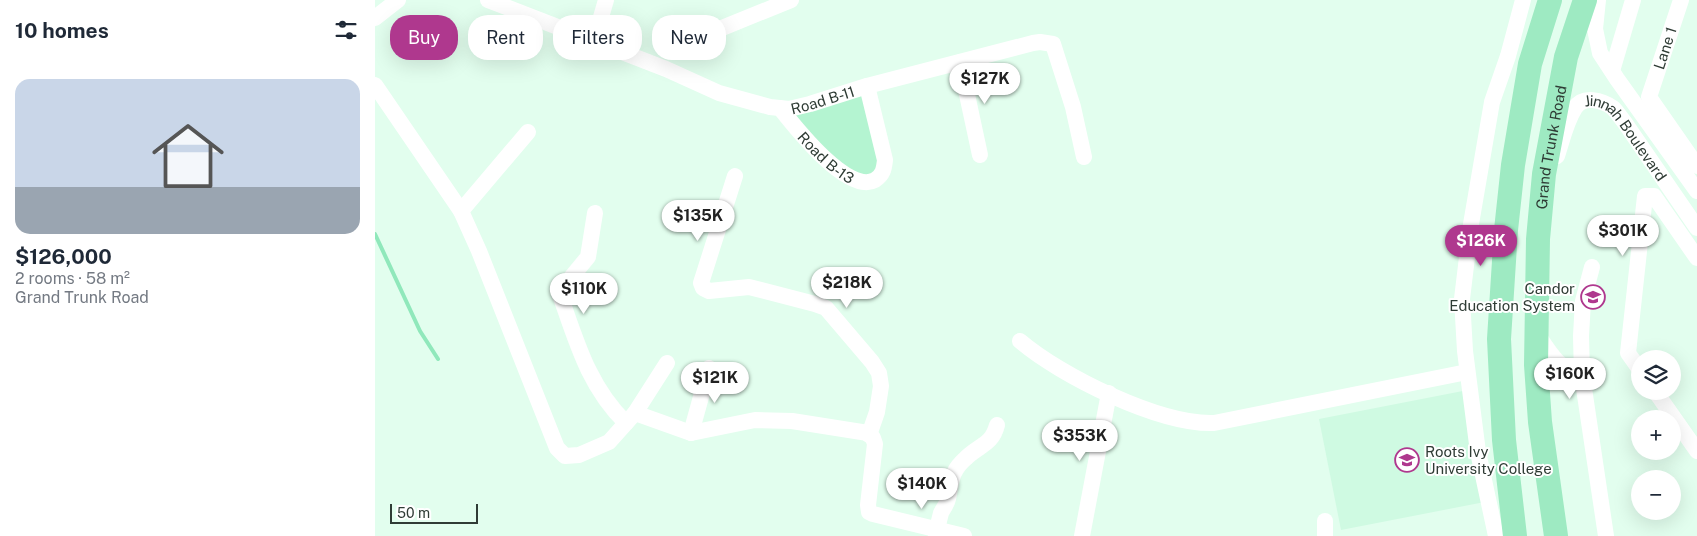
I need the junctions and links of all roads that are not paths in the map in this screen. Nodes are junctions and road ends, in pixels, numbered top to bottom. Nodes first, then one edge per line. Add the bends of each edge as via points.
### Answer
1 (398, 0) edge
2 (484, 0) edge
3 (489, 0) edge
4 (606, 0) edge
5 (791, 0) edge
6 (1523, 0) edge
7 (1550, 0) edge
8 (1585, 0) edge
9 (1598, 0) edge
10 (1633, 0) edge
11 (1681, 0) edge
12 (526, 15) edge
13 (528, 15) edge
14 (602, 15) edge
15 (375, 18) edge
16 (543, 21) edge
17 (553, 25) edge
18 (726, 26) edge
19 (642, 60) edge
20 (960, 62) junction
21 (1612, 71) junction
22 (375, 85) edge
23 (867, 86) junction
24 (780, 108) junction
25 (528, 132) dead end
26 (980, 155) dead end
27 (1084, 157) dead end
28 (1675, 159) junction
29 (1697, 166) edge
30 (735, 176) dead end
31 (1665, 181) junction
32 (1697, 191) edge
33 (461, 212) junction
34 (595, 213) dead end
35 (1697, 228) edge
36 (1538, 239) junction
37 (1697, 258) edge
38 (1592, 266) dead end
39 (1535, 330) junction
40 (1020, 341) dead end
41 (1631, 357) edge
42 (667, 363) dead end
43 (709, 368) dead end
44 (1467, 372) junction
45 (1581, 375) junction
46 (1109, 393) junction
47 (1661, 400) edge
48 (630, 418) junction
49 (997, 425) dead end
50 (691, 433) junction
51 (869, 435) junction
52 (1697, 451) edge
53 (1549, 491) junction
54 (936, 533) edge
55 (964, 536) edge
56 (1082, 536) edge
57 (1496, 536) edge
58 (1515, 536) edge
59 (1545, 536) edge
60 (1556, 536) edge
61 (1606, 536) edge

1 - 15 street
2 - 12 street
3 - 13 street, Road B-11
4 - 14 street
5 - 18 street
6 - 44 street via 1492,102 1471,224 1462,299
7 - 58 highway via 1529,64 1506,230 1499,339 1504,440
8 - 36 highway, Grand Trunk Road via 1564,66 1544,174
9 - 21 street, Jinnah Boulevard via 1595,29 1600,53
10 - 21 street
11 - 29 street, Lane 1 via 1649,96
16 - 17 street, Road B-11
19 - 24 street, Road B-11 via 719,93
20 - 23 street, Road B-11
20 - 26 street
20 - 27 street, Road B-11 via 1033,43 1053,44 1073,107
21 - 28 street, Jinnah Boulevard
22 - 33 street
23 - 24 street, Road B-11 via 810,104
23 - 24 street, Road B-13 via 885,160 884,170 873,181 861,182 847,176 806,140
25 - 33 street
28 - 31 street
28 - 32 street, Jinnah Boulevard
30 - 51 street via 701,283 703,288 709,291 749,287 826,308 879,373 881,386 877,412
31 - 35 street, Jinnah Boulevard
31 - 36 street, Jinnah Boulevard via 1612,108 1593,99 1584,101 1575,107 1561,141
33 - 48 street via 557,448 565,456 609,442
34 - 48 street via 588,257 559,292 584,364 617,414
36 - 39 highway, Grand Trunk Road
37 - 41 street via 1654,196 1645,196 1628,353
38 - 45 street via 1583,301
39 - 45 street via 1557,361 1567,370
39 - 53 highway, Grand Trunk Road via 1540,422
40 - 46 street via 1070,374
42 - 48 street
43 - 50 street
44 - 46 street via 1200,424 1143,409
44 - 57 street via 1478,452
45 - 61 street
46 - 56 street
47 - 52 street
48 - 50 street
49 - 54 street via 990,440 966,458 953,475
50 - 51 street via 755,420 792,421
51 - 54 street via 875,444 869,512
53 - 59 highway
53 - 60 highway, Grand Trunk Road
54 - 55 street

